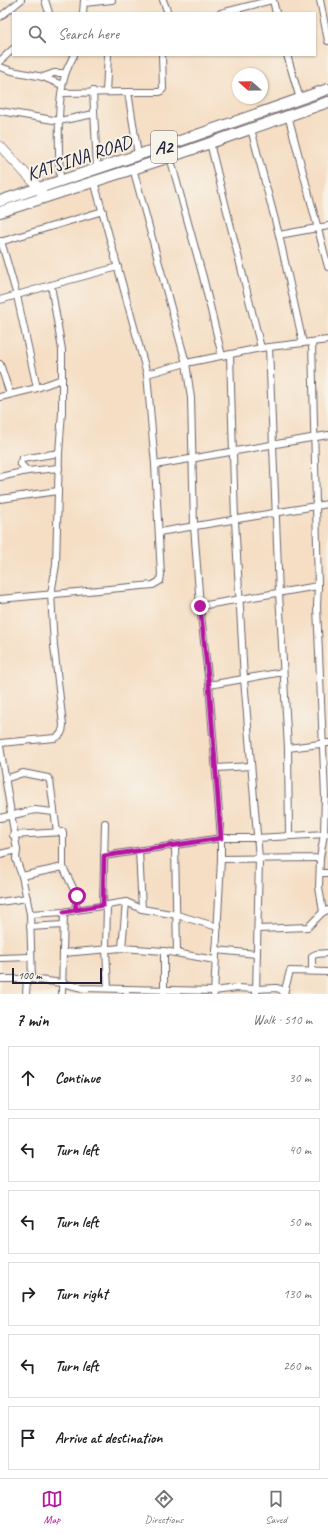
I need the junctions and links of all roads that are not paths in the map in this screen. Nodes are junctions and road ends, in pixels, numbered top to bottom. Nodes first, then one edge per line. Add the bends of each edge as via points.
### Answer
1 (21, 0) edge
2 (45, 0) edge
3 (112, 0) edge
4 (163, 0) edge
5 (273, 0) edge
6 (320, 0) edge
7 (84, 1) edge
8 (49, 12) edge
9 (83, 12) edge
10 (168, 12) edge
11 (225, 12) edge
12 (276, 12) edge
13 (0, 17) edge
14 (326, 21) edge
15 (328, 41) edge
16 (12, 50) edge
17 (73, 56) edge
18 (108, 56) edge
19 (162, 56) edge
20 (287, 56) edge
21 (0, 61) edge
22 (0, 67) edge
23 (65, 72) junction
24 (43, 77) junction
25 (62, 85) junction
26 (328, 89) edge
27 (93, 92) junction
28 (106, 92) junction
29 (128, 92) junction
30 (62, 93) junction
31 (300, 99) junction
32 (328, 102) edge
33 (0, 111) edge
34 (94, 114) junction
35 (288, 115) junction
36 (59, 121) junction
37 (251, 129) junction
38 (210, 143) junction
39 (0, 146) edge
40 (138, 155) junction
41 (170, 157) junction
42 (97, 168) junction
43 (133, 168) junction
44 (60, 181) junction
45 (94, 181) junction
46 (39, 188) junction
47 (43, 198) junction
48 (0, 201) edge
49 (0, 212) edge
50 (103, 212) junction
51 (328, 226) edge
52 (317, 228) junction
53 (279, 235) junction
54 (1, 242) edge
55 (118, 267) junction
56 (328, 267) edge
57 (51, 285) junction
58 (17, 296) junction
59 (0, 300) edge
60 (328, 340) edge
61 (312, 342) junction
62 (303, 343) junction
63 (269, 347) junction
64 (261, 348) junction
65 (230, 355) junction
66 (222, 356) junction
67 (186, 363) junction
68 (0, 364) edge
69 (146, 374) junction
70 (62, 379) junction
71 (37, 388) junction
72 (10, 394) junction
73 (0, 396) edge
74 (328, 435) edge
75 (315, 437) junction
76 (273, 445) junction
77 (232, 452) junction
78 (59, 453) junction
79 (193, 458) junction
80 (155, 465) junction
81 (59, 468) junction
82 (27, 471) junction
83 (0, 477) edge
84 (58, 491) junction
85 (0, 499) edge
86 (328, 504) edge
87 (316, 507) junction
88 (276, 512) junction
89 (235, 520) junction
90 (194, 526) junction
91 (159, 532) junction
92 (318, 586) junction
93 (279, 593) junction
94 (51, 594) junction
95 (0, 599) edge
96 (239, 599) junction
97 (200, 606) junction
98 (283, 672) junction
99 (244, 679) junction
100 (209, 685) junction
101 (326, 743) edge
102 (0, 744) edge
103 (288, 748) junction
104 (326, 763) edge
105 (251, 766) junction
106 (216, 768) junction
107 (5, 779) junction
108 (326, 796) edge
109 (54, 812) junction
110 (10, 816) junction
111 (0, 818) edge
112 (105, 823) dead end
113 (57, 832) junction
114 (326, 834) edge
115 (13, 835) junction
116 (290, 836) junction
117 (221, 838) junction
118 (257, 838) junction
119 (176, 846) junction
120 (16, 850) junction
121 (139, 851) junction
122 (0, 854) edge
123 (104, 856) junction
124 (259, 858) junction
125 (320, 858) junction
126 (221, 859) junction
127 (63, 867) junction
128 (320, 873) junction
129 (328, 873) edge
130 (22, 876) junction
131 (27, 898) junction
132 (0, 902) edge
133 (126, 902) junction
134 (105, 905) junction
135 (142, 909) junction
136 (326, 911) edge
137 (64, 912) junction
138 (30, 914) junction
139 (177, 915) junction
140 (63, 925) junction
141 (30, 927) junction
142 (218, 927) junction
143 (258, 929) junction
144 (122, 948) junction
145 (106, 949) junction
146 (216, 950) junction
147 (164, 951) junction
148 (63, 953) junction
149 (177, 953) junction
150 (328, 953) edge
151 (257, 954) junction
152 (30, 957) junction
153 (0, 958) edge
154 (215, 960) junction
155 (312, 971) junction
156 (328, 972) edge
157 (0, 979) edge
158 (29, 979) junction
159 (62, 983) junction
160 (108, 988) junction
161 (164, 992) edge
162 (256, 992) edge
163 (214, 993) edge
164 (284, 993) edge
165 (26, 994) edge
166 (62, 994) edge

1 - 13 street
2 - 8 street
3 - 7 street
4 - 10 street
5 - 11 street
5 - 12 street
6 - 14 street
7 - 9 street
14 - 15 street
16 - 21 street
17 - 23 street
18 - 28 street
19 - 29 street via 163,89 160,92
20 - 31 street
22 - 24 street
23 - 24 street
23 - 25 street
24 - 25 street
25 - 30 street
26 - 31 highway, KATSINA ROAD / A2
27 - 28 street
27 - 30 street
27 - 34 street
28 - 29 street
29 - 40 street
30 - 36 street
31 - 40 highway, KATSINA ROAD / A2
32 - 35 highway, A2
33 - 36 street
34 - 36 street
34 - 42 street
35 - 37 highway, A2
35 - 52 street
36 - 44 street
37 - 38 highway, A2
37 - 53 street
38 - 41 highway, A2
38 - 64 street
39 - 46 main road
40 - 42 highway, KATSINA ROAD / A2
41 - 43 highway, A2
41 - 66 street
42 - 44 highway, KATSINA ROAD / A2
43 - 45 highway, A2
43 - 67 street
44 - 46 highway, KATSINA ROAD / A2
45 - 47 highway, A2
45 - 50 street
46 - 47 main road
46 - 48 highway, KATSINA ROAD / A2
47 - 49 highway, A2
50 - 54 street
50 - 55 street
51 - 52 street
52 - 53 street
52 - 56 street
53 - 62 street
54 - 58 street
55 - 57 street
55 - 69 street
57 - 58 street
57 - 70 street via 61,342
58 - 59 street
58 - 71 street
60 - 61 street
61 - 62 street
61 - 75 street
62 - 63 street
63 - 64 street
63 - 76 street
64 - 65 street
65 - 66 street
65 - 77 street
66 - 67 street
67 - 69 street
67 - 79 street via 191,398
68 - 72 street
69 - 80 street
70 - 71 street
70 - 78 street
71 - 72 street
72 - 73 street
74 - 75 street
75 - 76 street
75 - 87 street
76 - 77 street
76 - 88 street
77 - 79 street
77 - 89 street
78 - 81 street
78 - 82 street via 22,459 20,463
79 - 80 street
79 - 90 street
80 - 91 street
81 - 82 street
81 - 84 street
82 - 83 street
84 - 85 street
84 - 94 street via 56,565
86 - 87 street
87 - 88 street
87 - 92 street
88 - 89 street
88 - 93 street
89 - 90 street
89 - 96 street
90 - 91 street
90 - 97 street
91 - 94 street via 160,581 153,585
92 - 93 street
92 - 101 street via 317,606
93 - 96 street
93 - 98 street
94 - 95 street
94 - 102 street via 62,731 55,738
96 - 97 street
96 - 99 street
97 - 100 street
98 - 99 street
98 - 103 street
99 - 100 street
99 - 105 street
100 - 106 street
101 - 103 street
101 - 104 street
102 - 107 street
103 - 116 street
104 - 108 street
105 - 106 street
105 - 118 street
106 - 117 street
107 - 109 street via 23,774 48,778
107 - 110 street
108 - 114 street
109 - 110 street via 35,810
109 - 113 street
110 - 111 street
110 - 115 street
112 - 123 street
113 - 115 street
113 - 127 street via 63,832
114 - 116 street
114 - 125 street
115 - 120 street
116 - 118 street
117 - 118 street
117 - 119 street
117 - 126 street
118 - 124 street
119 - 121 street
119 - 139 street
120 - 122 street
120 - 130 street via 16,859
121 - 123 street
121 - 135 street
123 - 134 street
124 - 125 street
124 - 126 street
124 - 143 street
125 - 128 street
126 - 142 street
127 - 130 street
127 - 137 street via 77,896 75,910
128 - 129 street
128 - 136 street via 319,887
130 - 131 street
131 - 132 street
131 - 138 street
133 - 134 street
133 - 135 street
133 - 144 street
134 - 137 street
134 - 145 street
135 - 139 street
136 - 143 street via 308,927
137 - 138 street
137 - 140 street
138 - 141 street
139 - 142 street
139 - 149 street
140 - 141 street
140 - 148 street
141 - 152 street
142 - 146 street
143 - 151 street
144 - 145 street
144 - 147 street
145 - 148 street
145 - 160 street
146 - 151 street
146 - 154 street
147 - 149 street
147 - 161 street
148 - 159 street
149 - 154 street
150 - 155 street via 312,956
151 - 162 street
152 - 153 street
152 - 158 street
154 - 163 street
155 - 156 street
155 - 164 street via 290,971
157 - 158 street
158 - 159 street
158 - 165 street
159 - 160 street via 82,988
159 - 166 street
160 - 161 street
161 - 163 street
162 - 163 street via 237,988
162 - 164 street via 276,988

